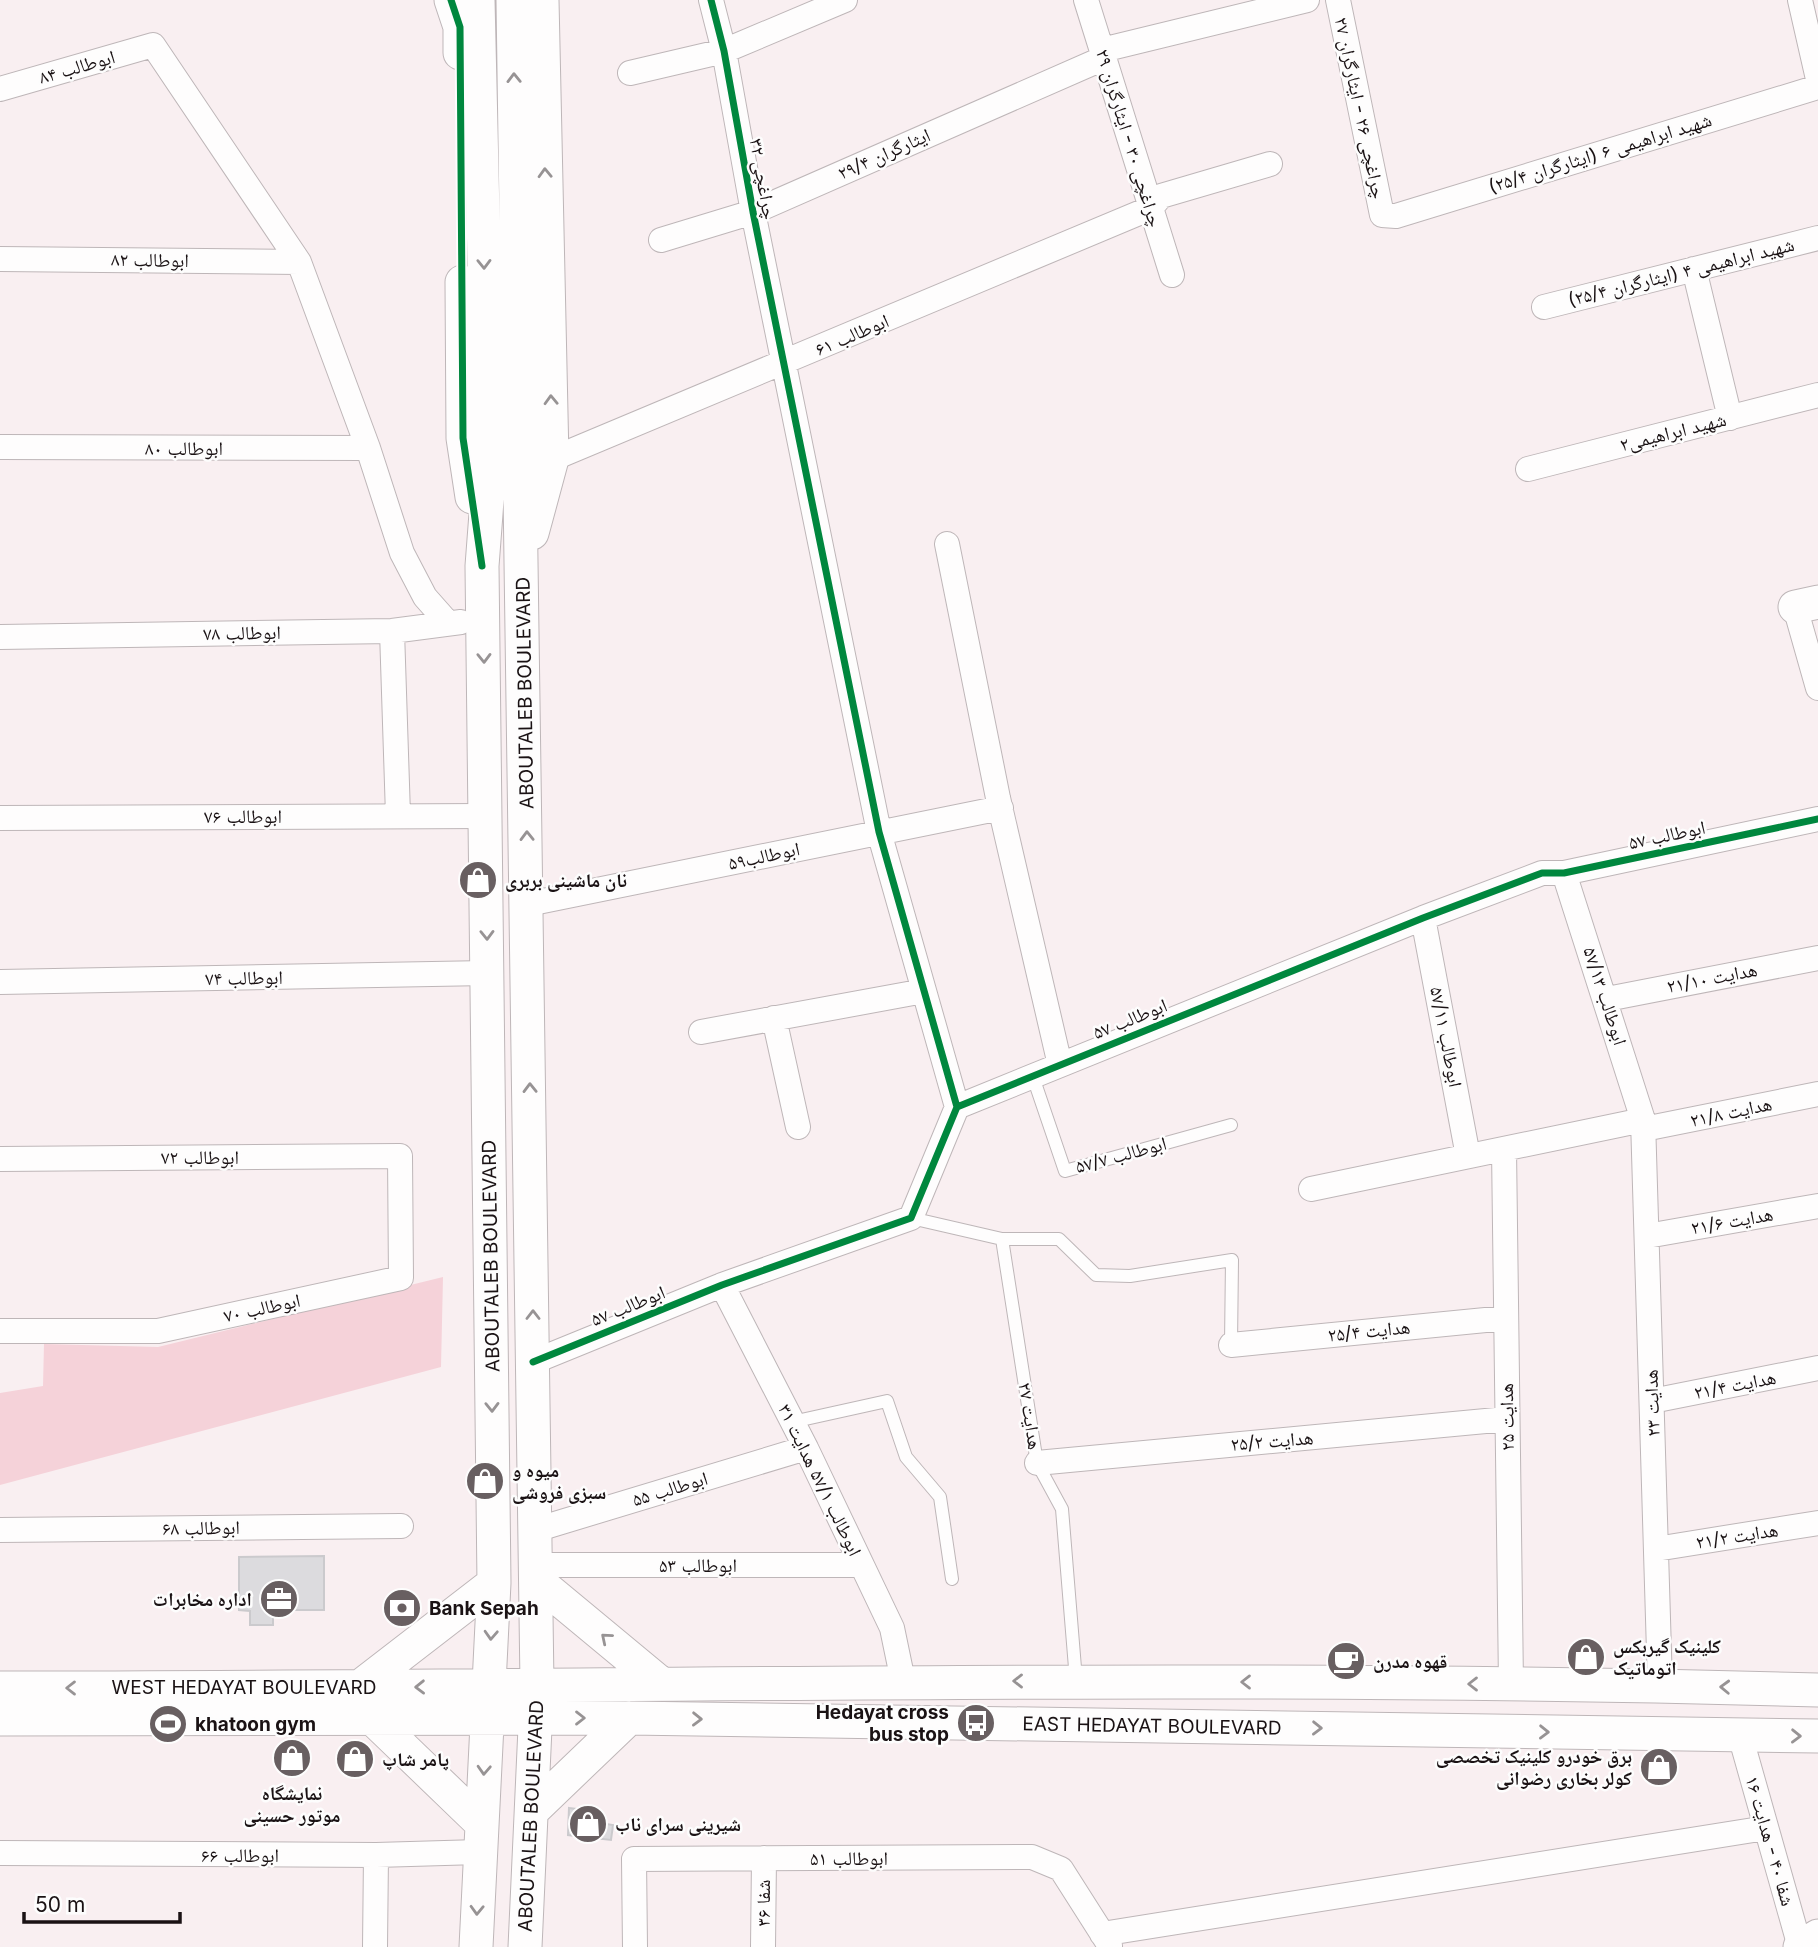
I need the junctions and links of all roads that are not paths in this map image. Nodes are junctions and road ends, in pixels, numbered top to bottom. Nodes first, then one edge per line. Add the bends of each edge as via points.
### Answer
1 (452, 0) edge
2 (478, 0) edge
3 (513, 0) edge
4 (542, 0) edge
5 (711, 0) edge
6 (845, 0) edge
7 (1086, 0) edge
8 (1307, 0) edge
9 (1338, 0) edge
10 (1800, 0) edge
11 (724, 51) junction
12 (1103, 54) junction
13 (630, 73) dead end
14 (1818, 79) edge
15 (1818, 87) edge
16 (0, 89) edge
17 (1270, 164) dead end
18 (1151, 208) junction
19 (753, 212) junction
20 (1382, 215) joint
21 (1818, 238) edge
22 (661, 240) dead end
23 (0, 259) edge
24 (299, 262) junction
25 (1693, 269) junction
26 (1172, 275) dead end
27 (1544, 307) dead end
28 (785, 364) junction
29 (1818, 395) edge
30 (1730, 418) junction
31 (0, 447) edge
32 (368, 448) junction
33 (552, 459) junction
34 (1528, 469) dead end
35 (947, 544) dead end
36 (524, 562) junction
37 (482, 566) junction
38 (1807, 605) edge
39 (483, 621) junction
40 (448, 623) junction
41 (392, 631) junction
42 (0, 637) edge
43 (1818, 688) edge
44 (1000, 808) junction
45 (398, 815) junction
46 (485, 816) junction
47 (0, 818) edge
48 (1818, 819) edge
49 (879, 832) junction
50 (1564, 873) junction
51 (528, 904) junction
52 (1423, 918) junction
53 (1818, 958) edge
54 (487, 973) junction
55 (0, 982) edge
56 (924, 991) junction
57 (1607, 999) junction
58 (774, 1018) junction
59 (701, 1032) dead end
60 (1060, 1065) junction
61 (1033, 1077) junction
62 (1818, 1094) edge
63 (957, 1107) junction
64 (1231, 1125) dead end
65 (1644, 1125) junction
66 (798, 1127) dead end
67 (1504, 1149) junction
68 (400, 1156) joint
69 (1468, 1156) junction
70 (0, 1158) edge
71 (1311, 1189) dead end
72 (489, 1193) junction
73 (1818, 1206) edge
74 (911, 1218) junction
75 (1647, 1236) junction
76 (1002, 1240) junction
77 (532, 1246) junction
78 (722, 1285) junction
79 (1506, 1318) junction
80 (0, 1331) edge
81 (1231, 1345) joint
82 (533, 1362) junction
83 (1818, 1368) edge
84 (1652, 1401) junction
85 (1507, 1419) junction
86 (792, 1422) junction
87 (806, 1448) junction
88 (1037, 1463) junction
89 (1818, 1523) edge
90 (401, 1526) dead end
91 (0, 1530) edge
92 (535, 1530) junction
93 (1656, 1549) junction
94 (861, 1565) junction
95 (536, 1572) junction
96 (952, 1579) dead end
97 (494, 1583) junction
98 (1082, 1680) junction
99 (903, 1681) junction
100 (659, 1682) junction
101 (537, 1684) junction
102 (1511, 1684) junction
103 (489, 1685) junction
104 (1660, 1685) junction
105 (0, 1688) edge
106 (358, 1688) junction
107 (1818, 1690) edge
108 (371, 1717) junction
109 (487, 1718) junction
110 (535, 1718) junction
111 (629, 1718) junction
112 (0, 1719) edge
113 (1087, 1725) junction
114 (1740, 1735) junction
115 (1818, 1736) edge
116 (533, 1811) junction
117 (1766, 1828) junction
118 (480, 1838) junction
119 (0, 1853) edge
120 (376, 1856) junction
121 (764, 1858) junction
122 (1818, 1936) edge
123 (1107, 1940) edge
124 (375, 1947) edge
125 (476, 1947) edge
126 (525, 1947) edge
127 (635, 1947) edge
128 (763, 1947) edge
129 (1800, 1947) edge

1 - 37 main road via 460,27 463,438
2 -> 37 main road via 489,474
36 -> 3 main road, ABOUTALEB BOULEVARD
33 -> 4 main road
5 - 11 street, چراغچی ۳۲
6 - 11 street
7 - 12 street, چراغچی ۳۰ - ایثارگران ۲۹
8 - 12 street, ایثارگران ۲۹/۴
9 - 20 street, چراغچی ۲۶ - ایثارگران ۲۷
10 - 14 street
11 - 13 street
11 - 19 street, چراغچی ۳۲
12 - 18 street, چراغچی ۳۰ - ایثارگران ۲۹
12 - 19 street, ایثارگران ۲۹/۴
15 - 20 street, شهید ابراهیمی ۶ (ایثارگران ۲۵/۴) via 1396,216
16 - 24 street, ابوطالب ۸۴ via 153,45
17 - 18 street, ابوطالب ۶۱ via 1161,196
18 - 26 street, چراغچی ۳۰ - ایثارگران ۲۹
18 - 28 street, ابوطالب ۶۱
19 - 22 street, ایثارگران ۲۹/۴
19 - 28 street, چراغچی ۳۲
21 - 25 street, شهید ابراهیمی ۴ (ایثارگران ۲۵/۴)
23 - 24 street, ابوطالب ۸۲
24 - 32 street
25 - 27 street, شهید ابراهیمی ۴ (ایثارگران ۲۵/۴)
25 - 30 street
28 - 33 street, ابوطالب ۶۱
28 - 49 street, چراغچی ۳۲
29 - 30 street, شهید ابراهیمی۲
30 - 34 street, شهید ابراهیمی۲
31 - 32 street, ابوطالب ۸۰
32 - 40 street via 401,553 425,597
33 - 36 main road
35 - 44 street
51 -> 36 main road, ABOUTALEB BOULEVARD
37 - 39 main road, ABOUTALEB BOULEVARD
38 - 43 street
39 - 40 street, ابوطالب ۷۸
39 -> 46 main road, ABOUTALEB BOULEVARD
40 - 41 street, ابوطالب ۷۸
41 - 42 street, ابوطالب ۷۸
41 - 45 street
44 - 49 street, ابوطالب۵۹
44 - 60 street
45 - 46 street, ابوطالب ۷۶
45 - 47 street, ابوطالب ۷۶
46 -> 54 main road, ABOUTALEB BOULEVARD
48 - 50 street, ابوطالب ۵۷
49 - 51 street, ابوطالب۵۹
49 - 56 street, چراغچی ۳۲
50 - 52 street, ابوطالب ۵۷ via 1542,873
50 - 57 street, ابوطالب ۵۷/۱۳
77 -> 51 main road, ABOUTALEB BOULEVARD
52 - 60 street, ابوطالب ۵۷
52 - 69 street, ابوطالب ۵۷/۱۱
53 - 57 street, هدایت ۲۱/۱۰
54 - 55 street, ابوطالب ۷۴
54 - 72 main road, ABOUTALEB BOULEVARD
56 - 58 street
56 - 63 street, چراغچی ۳۲
57 - 65 street, ابوطالب ۵۷/۱۳
58 - 59 street
58 - 66 street
60 - 61 street, ابوطالب ۵۷
61 - 63 street, ابوطالب ۵۷
61 - 64 lane, ابوطالب ۵۷/۷ via 1065,1171
62 - 65 street, هدایت ۲۱/۸
63 - 74 street
65 - 67 street, هدایت ۲۱/۸
65 - 75 street, هدایت ۲۳
67 - 69 street, هدایت ۲۱/۸
67 - 79 street, هدایت ۲۵
68 - 70 street, ابوطالب ۷۲
68 - 80 street, ابوطالب ۷۰ via 401,1278 158,1331
69 - 71 street, هدایت ۲۱/۸
72 - 77 main road via 499,1205 499,1252 505,1263 515,1267 525,1261
72 -> 97 main road, ABOUTALEB BOULEVARD
73 - 75 street, هدایت ۲۱/۶
74 - 76 lane
74 - 78 street, ابوطالب ۵۷
75 - 84 street, هدایت ۲۳
76 - 81 lane via 1059,1238 1097,1275 1130,1276 1232,1260
76 - 88 lane, هدایت ۲۷
82 -> 77 main road, ABOUTALEB BOULEVARD
78 - 82 street, ابوطالب ۵۷
78 - 86 street, ابوطالب ۵۷/۱ هدایت ۳۱
79 - 81 street, هدایت ۲۵/۴
79 - 85 street, هدایت ۲۵
82 - 92 main road, ABOUTALEB BOULEVARD
83 - 84 street, هدایت ۲۱/۴
84 - 93 street, هدایت ۲۳
85 - 88 street, هدایت ۲۵/۲
85 - 102 street, هدایت ۲۵
86 - 87 street, ابوطالب ۵۷/۱ هدایت ۳۱
86 - 96 lane via 887,1401 906,1457 940,1497
87 - 92 street, ابوطالب ۵۵
87 - 94 street, ابوطالب ۵۷/۱ هدایت ۳۱
88 - 98 lane, هدایت ۲۷ via 1062,1509
89 - 93 street, هدایت ۲۱/۲
90 - 91 street, ابوطالب ۶۸
92 - 95 main road, ABOUTALEB BOULEVARD
93 - 104 street, هدایت ۲۳
94 - 95 street, ابوطالب ۵۳
94 - 99 street, ابوطالب ۵۷/۱ هدایت ۳۱ via 892,1628
100 -> 95 main road
95 - 101 main road, ABOUTALEB BOULEVARD
97 -> 103 main road, ABOUTALEB BOULEVARD
97 - 106 main road
98 -> 99 main road
102 -> 98 main road
98 - 113 main road
99 - 100 main road
100 - 101 main road
101 - 103 main road
101 - 110 main road, ABOUTALEB BOULEVARD
102 - 104 main road
103 -> 106 main road, WEST HEDAYAT BOULEVARD
103 - 109 main road, ABOUTALEB BOULEVARD
107 -> 104 main road
106 -> 105 main road, WEST HEDAYAT BOULEVARD
108 - 109 main road, WEST HEDAYAT BOULEVARD
108 - 112 main road, WEST HEDAYAT BOULEVARD
108 - 118 main road
109 - 110 main road, EAST HEDAYAT BOULEVARD
109 -> 118 main road, ABOUTALEB BOULEVARD
110 -> 111 main road, EAST HEDAYAT BOULEVARD
110 - 116 main road, ABOUTALEB BOULEVARD
111 -> 113 main road, EAST HEDAYAT BOULEVARD
111 - 116 main road
113 -> 114 main road, EAST HEDAYAT BOULEVARD
114 -> 115 main road, EAST HEDAYAT BOULEVARD
114 - 117 street, شفا ۴۰ - هدایت ۱۶
116 - 126 main road, ABOUTALEB BOULEVARD
117 - 123 street
117 - 129 street, شفا ۴۰ - هدایت ۱۶
118 - 120 street, ابوطالب ۶۶
118 -> 125 main road, ABOUTALEB BOULEVARD
119 - 120 street, ابوطالب ۶۶
120 - 124 street
121 - 123 street, ابوطالب ۵۱ via 1032,1857 1061,1869
121 - 127 street, ابوطالب ۵۱ via 634,1859
121 - 128 street, شفا ۳۶
122 - 129 main road

